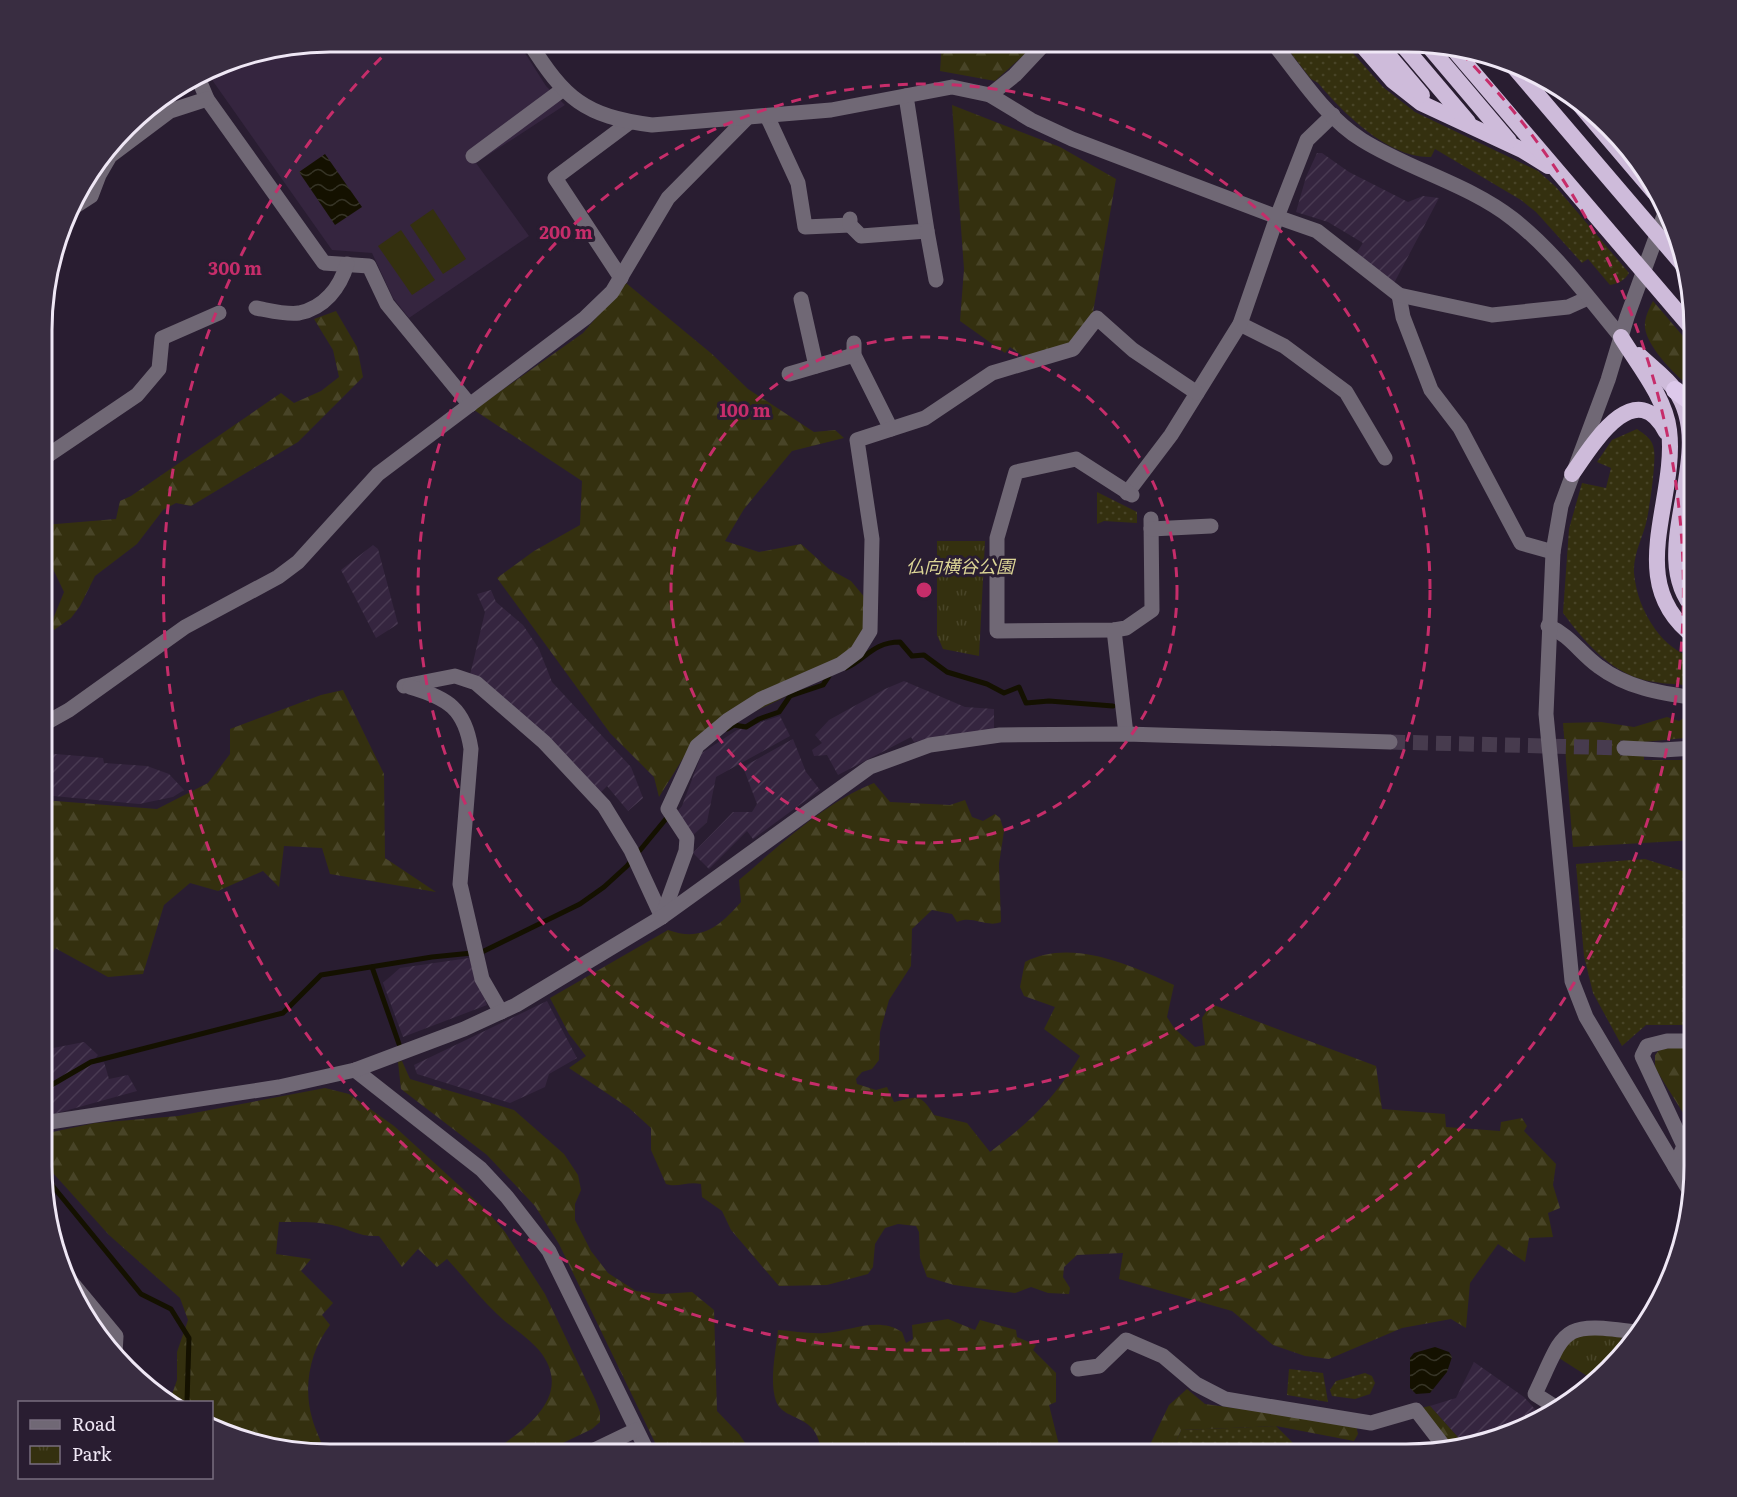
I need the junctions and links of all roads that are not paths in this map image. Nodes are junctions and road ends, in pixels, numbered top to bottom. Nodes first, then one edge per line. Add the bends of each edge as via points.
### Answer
1 (536, 52) edge
2 (1037, 52) edge
3 (1280, 52) edge
4 (1368, 52) edge
5 (1386, 52) edge
6 (1409, 52) edge
7 (1436, 54) edge
8 (1461, 58) edge
9 (1524, 79) edge
10 (201, 85) edge
11 (562, 90) junction
12 (990, 95) junction
13 (906, 96) junction
14 (207, 99) junction
15 (1434, 109) junction
16 (1333, 115) junction
17 (767, 116) junction
18 (746, 119) junction
19 (630, 122) junction
20 (1473, 127) junction
21 (1513, 146) junction
22 (122, 147) edge
23 (473, 156) dead end
24 (1562, 174) junction
25 (98, 178) edge
26 (86, 199) edge
27 (1277, 217) junction
28 (1662, 221) edge
29 (927, 231) junction
30 (1674, 254) edge
31 (347, 264) junction
32 (621, 278) junction
33 (936, 280) dead end
34 (1399, 295) junction
35 (1588, 298) junction
36 (801, 299) dead end
37 (256, 308) dead end
38 (219, 313) dead end
39 (1684, 319) edge
40 (1240, 324) junction
41 (1621, 337) junction
42 (816, 366) junction
43 (789, 374) dead end
44 (1675, 390) junction
45 (1197, 393) junction
46 (1684, 397) edge
47 (470, 405) junction
48 (1684, 416) edge
49 (891, 429) junction
50 (1670, 445) junction
51 (52, 453) edge
52 (1385, 458) dead end
53 (1572, 474) junction
54 (1684, 502) edge
55 (1684, 503) edge
56 (1211, 526) dead end
57 (1684, 533) edge
58 (1553, 552) junction
59 (1684, 592) edge
60 (1684, 602) edge
61 (1548, 626) junction
62 (1684, 629) edge
63 (1114, 630) junction
64 (1684, 633) edge
65 (1684, 696) edge
66 (52, 720) edge
67 (1126, 734) junction
68 (1390, 742) tunnel mouth
69 (1624, 748) tunnel mouth
70 (1684, 749) edge
71 (662, 917) junction
72 (501, 1012) junction
73 (1684, 1041) edge
74 (355, 1070) junction
75 (52, 1122) edge
76 (1684, 1146) edge
77 (1684, 1146) edge
78 (1675, 1167) junction
79 (1684, 1182) edge
80 (89, 1304) edge
81 (1631, 1331) edge
82 (116, 1343) edge
83 (1078, 1369) dead end
84 (1551, 1404) edge
85 (636, 1430) junction
86 (1441, 1442) edge
87 (607, 1444) edge
88 (643, 1444) edge

1 - 11 street
2 - 12 street
3 - 16 street
4 - 15 highway via 1393,81
5 - 15 highway
6 - 20 highway
7 - 21 highway
8 - 24 highway
9 - 30 highway
10 - 14 street
11 - 19 street via 596,113
11 - 23 street
12 - 13 street via 952,87
12 - 27 street via 1072,139
13 - 17 street via 831,110
13 - 29 street
14 - 22 street via 170,111
14 - 31 street via 324,263
15 - 20 highway
16 - 27 street via 1307,140
16 - 35 street via 1361,140 1490,203 1513,219
17 - 18 street
17 - 29 street via 798,183 805,227 850,222 861,236
18 - 19 street via 652,125
18 - 32 street via 668,198
19 - 32 street via 555,178
20 - 21 highway
21 - 24 highway
24 - 39 highway
25 - 26 street
27 - 34 street via 1317,231
27 - 40 street
28 - 41 street
29 - 33 street
31 - 37 street via 343,280 330,297 316,306 297,314
31 - 47 street via 369,266 387,304
32 - 47 street via 585,318
34 - 35 street via 1492,315 1568,307
34 - 58 street via 1403,317 1431,390 1460,428 1521,543
35 - 41 street
36 - 42 street
38 - 51 street via 162,338 159,369 137,395
40 - 45 street
40 - 52 street via 1284,346 1346,392
41 - 44 highway
41 - 50 highway via 1661,404
41 - 53 street
42 - 43 street
42 - 49 street via 854,349
44 - 46 highway
44 - 48 highway
45 - 49 street via 1132,350 1097,318 1073,349 992,373 925,418
45 - 63 street via 1130,494 1076,459 1016,472 997,538 997,631
47 - 66 street via 378,474 321,539 278,577 185,627
49 - 71 street via 857,440 873,539 870,631 857,652 841,664 760,699 697,746 671,814 687,838 686,851
50 - 53 highway via 1666,431 1653,415 1626,413 1608,424
50 - 62 highway via 1657,569 1668,608
53 - 58 street via 1561,506
54 - 64 highway via 1661,528 1653,568 1664,609
55 - 59 highway via 1676,569
56 - 63 street via 1151,524 1152,610 1126,628
57 - 60 highway via 1673,561 1678,593
58 - 61 street
61 - 65 street via 1563,632 1596,665 1619,681
61 - 78 street via 1549,752 1572,981 1586,1017
63 - 67 street
67 - 68 street
67 - 71 street via 988,737 930,745 870,767
69 - 70 street
71 - 72 street
71 - 72 street via 634,855 596,798 544,742 476,683 455,676 404,686 438,695 459,713 468,729 471,749 460,884 482,979
72 - 74 street
73 - 77 street via 1647,1046 1642,1056
74 - 75 street via 279,1086
74 - 85 street via 482,1169 507,1197 549,1251
76 - 78 street
78 - 79 street
80 - 82 street via 116,1336
81 - 84 street via 1575,1329 1562,1338 1535,1394
83 - 86 street via 1099,1366 1126,1340 1163,1356 1196,1384 1225,1399 1371,1423 1416,1410
85 - 87 street
85 - 88 street

